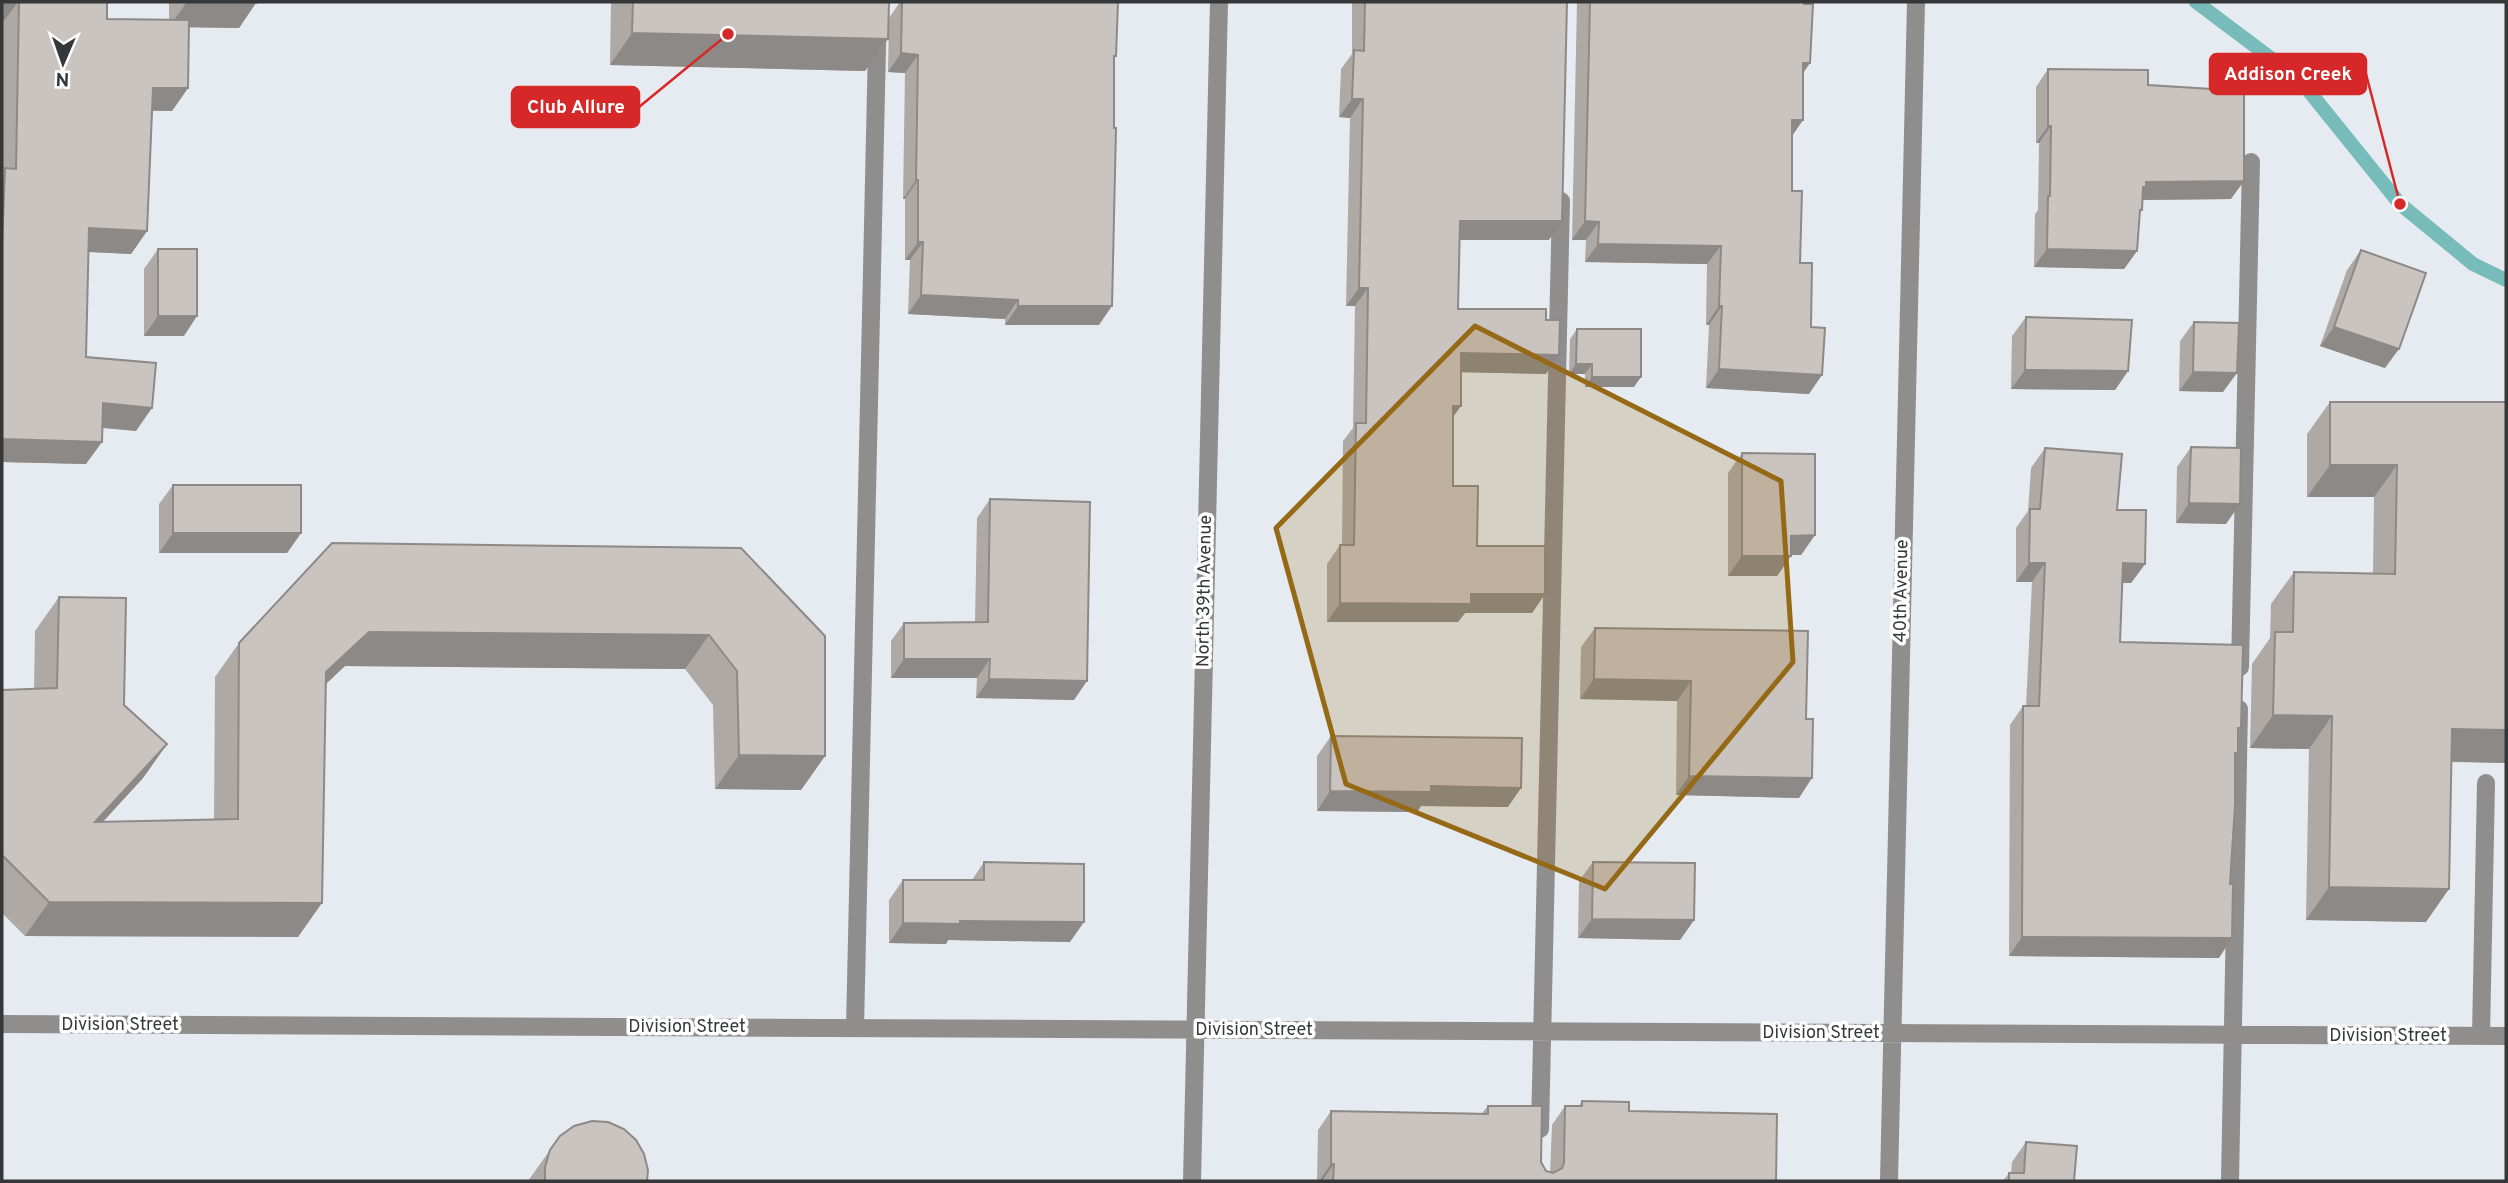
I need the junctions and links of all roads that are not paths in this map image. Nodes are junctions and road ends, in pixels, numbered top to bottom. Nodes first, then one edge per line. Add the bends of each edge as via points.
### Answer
1 (878, 2) edge
2 (1219, 2) edge
3 (1916, 2) edge
4 (2251, 162) dead end
5 (1562, 183) edge
6 (2486, 783) dead end
7 (2, 1024) edge
8 (855, 1028) junction
9 (1195, 1030) junction
10 (1542, 1031) junction
11 (1891, 1034) junction
12 (2233, 1035) junction
13 (2481, 1036) junction
14 (2506, 1036) edge
15 (1540, 1142) edge
16 (1192, 1181) edge
17 (1889, 1181) edge
18 (2230, 1181) edge

1 - 8 street
2 - 9 street, North 39th Avenue
3 - 11 street, 40th Avenue
4 - 12 street
5 - 10 street
6 - 13 street
7 - 8 street, Division Street
8 - 9 street, Division Street
9 - 10 street, Division Street
9 - 16 street, North 39th Avenue
10 - 11 street, Division Street
10 - 15 street
11 - 12 street, Division Street
11 - 17 street, 40th Avenue
12 - 13 street, Division Street
12 - 18 street
13 - 14 street, Division Street

